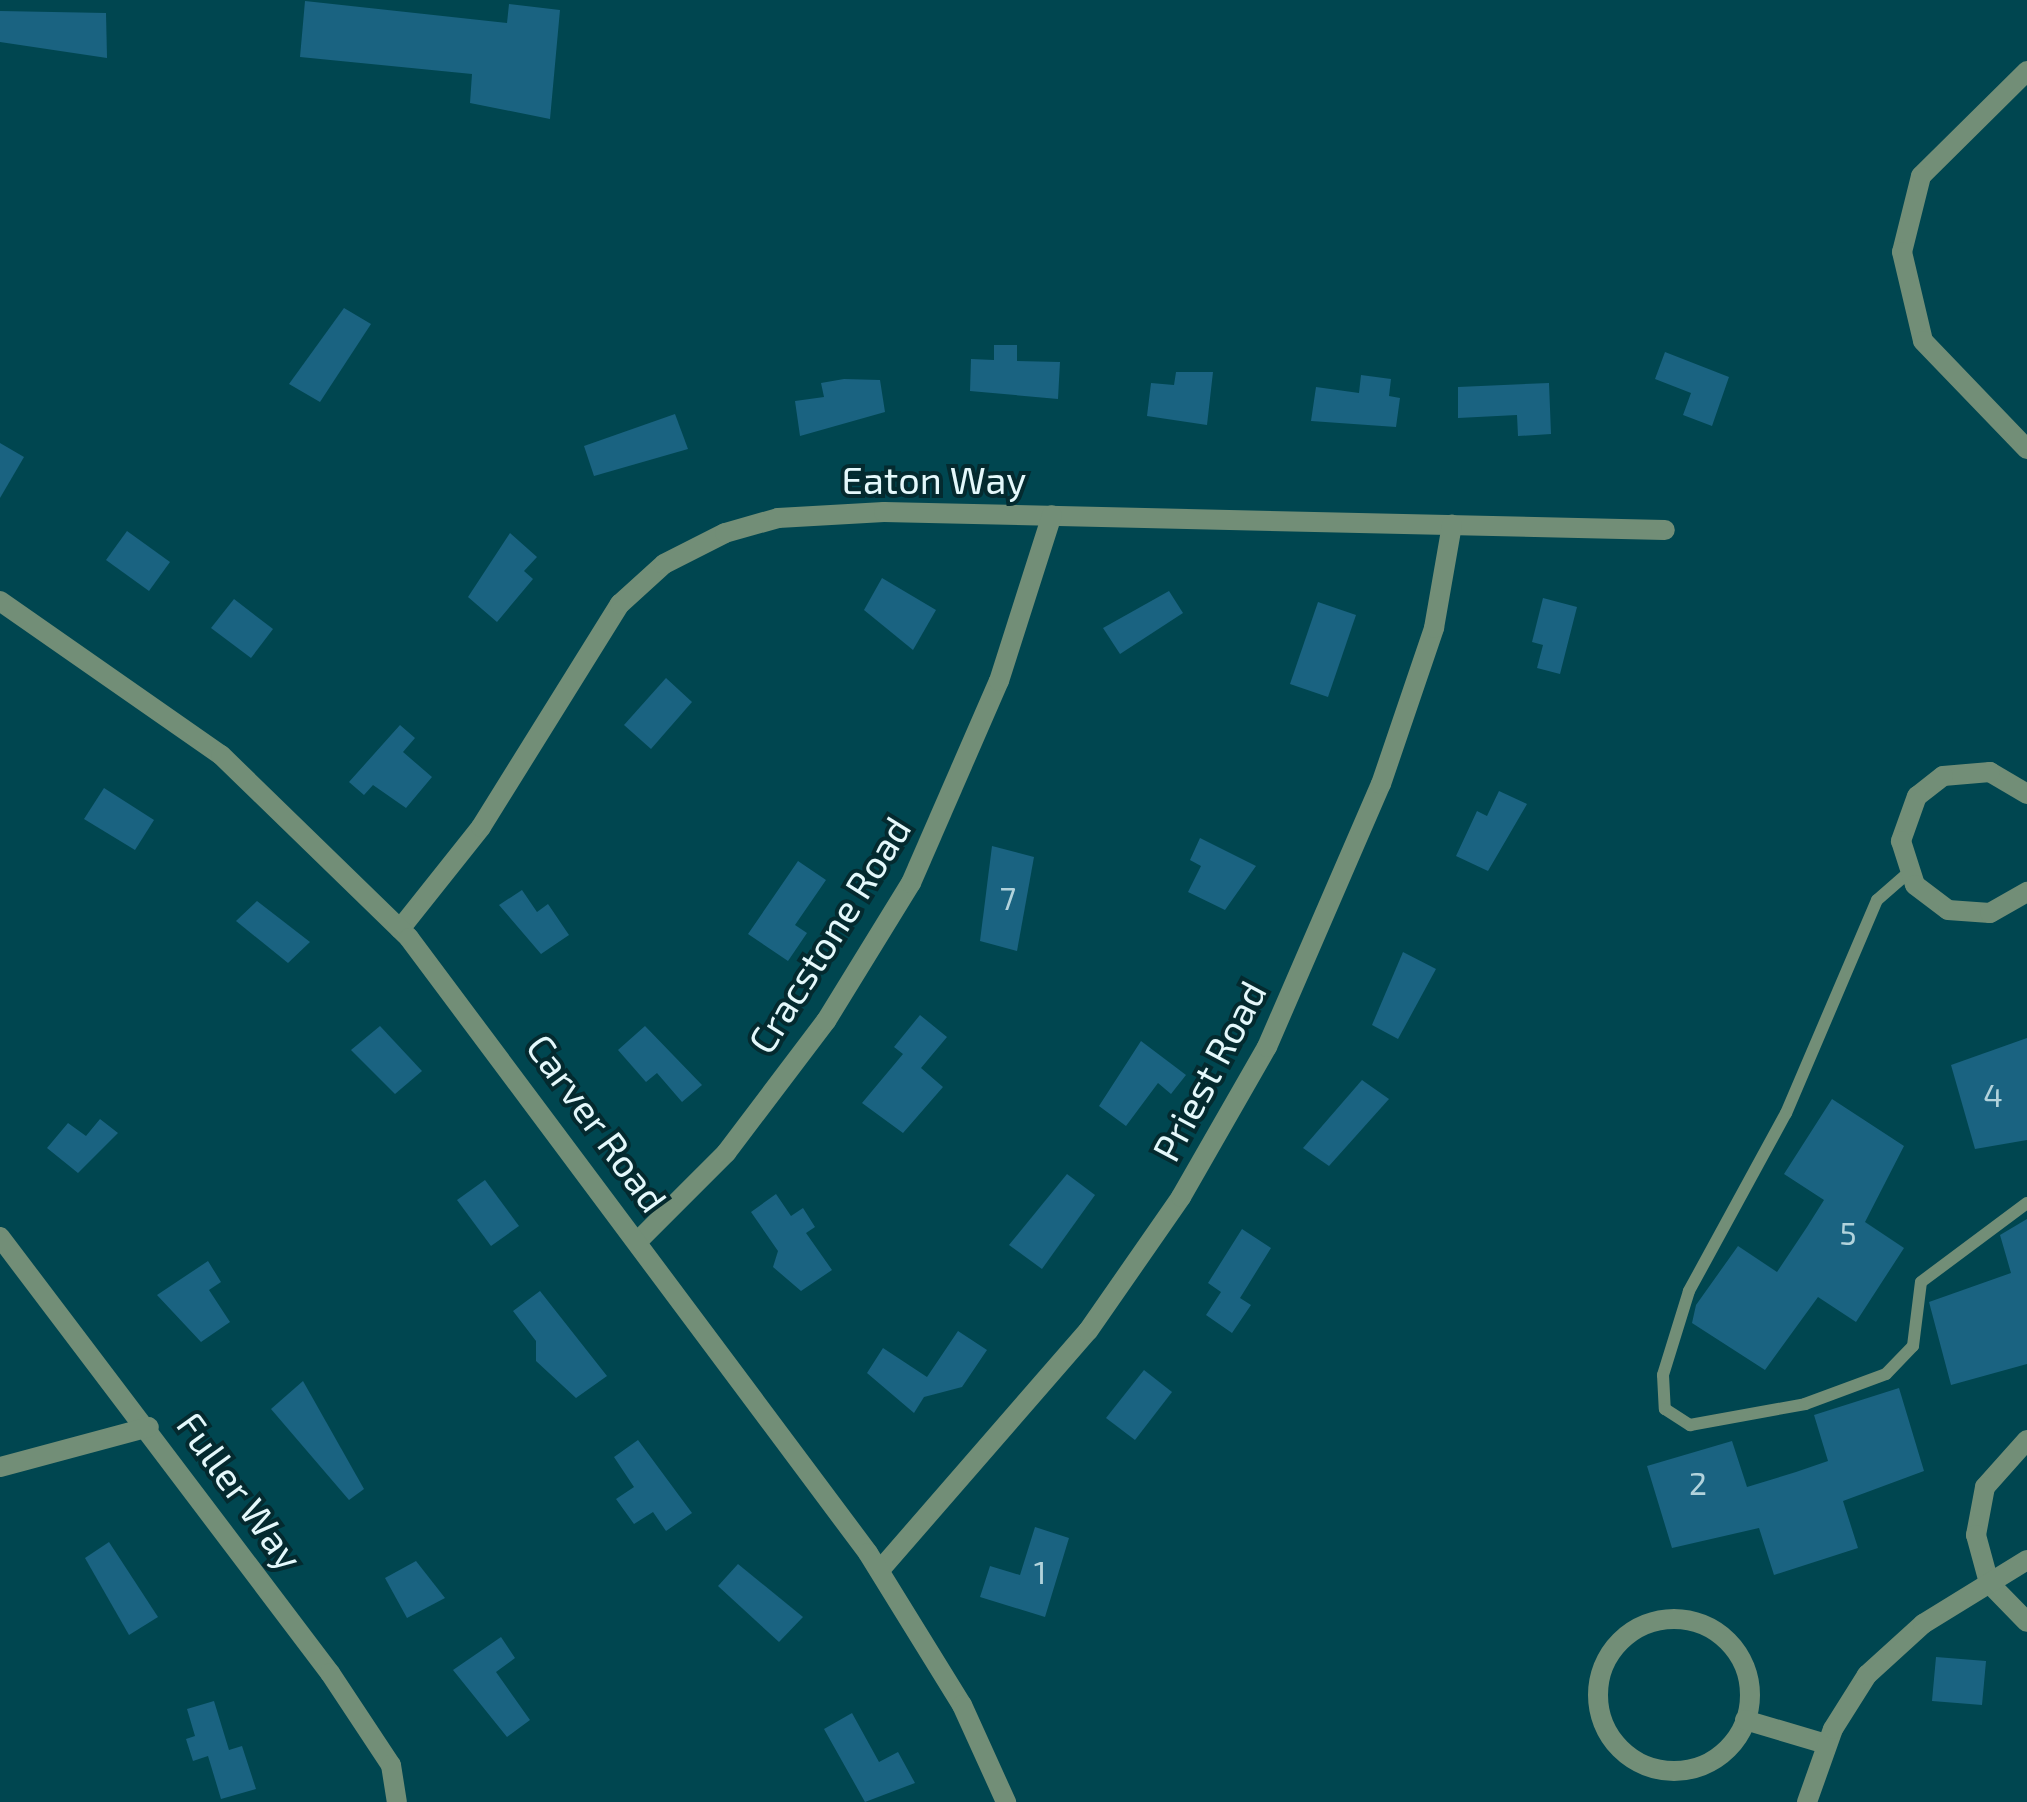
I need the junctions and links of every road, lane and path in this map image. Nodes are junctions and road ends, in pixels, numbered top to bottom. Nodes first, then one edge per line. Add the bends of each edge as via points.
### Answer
1 (2027, 71) edge
2 (2027, 449) edge
3 (1052, 516) junction
4 (1452, 525) junction
5 (1665, 530) dead end
6 (0, 601) edge
7 (2027, 794) edge
8 (1908, 873) junction
9 (2027, 892) edge
10 (400, 929) junction
11 (2027, 1203) edge
12 (0, 1237) edge
13 (640, 1240) junction
14 (149, 1427) junction
15 (2027, 1440) edge
16 (0, 1467) edge
17 (2027, 1560) edge
18 (880, 1570) junction
19 (1989, 1583) junction
20 (2027, 1622) edge
21 (1746, 1720) junction
22 (1826, 1744) junction
23 (397, 1802) edge
24 (1006, 1802) edge
25 (1807, 1802) edge

1 - 2 street via 1921,176 1902,252 1923,341
3 - 4 street, Eaton Way
3 - 10 street, Eaton Way via 778,518 664,564 594,636 481,826
3 - 13 street, Cracstone Road via 999,681 911,883 826,1021 738,1138
4 - 5 street, Eaton Way
4 - 18 street, Priest Road via 1434,628 1381,784 1267,1048 1181,1197 1088,1331
6 - 10 street, Carver Road via 221,755
7 - 8 street via 1974,770 1929,785 1903,825
8 - 9 street via 1925,896 1962,914 2004,908
8 - 11 lane via 1877,900 1786,1114 1688,1291 1663,1375 1665,1409 1690,1425 1805,1404 1886,1374 1913,1346 1921,1282
10 - 13 street, Carver Road
12 - 14 street, Fuller Way
13 - 18 street, Carver Road
14 - 16 street
14 - 23 street, Fuller Way via 391,1764
15 - 19 street via 1998,1466 1978,1510
17 - 19 street
18 - 24 street, Carver Road via 962,1705
19 - 20 street
19 - 22 street via 1893,1648
21 - 21 street via 1710,1762 1674,1771 1638,1762 1602,1721 1603,1667 1635,1630 1694,1622 1741,1660
21 - 22 street
22 - 25 street

